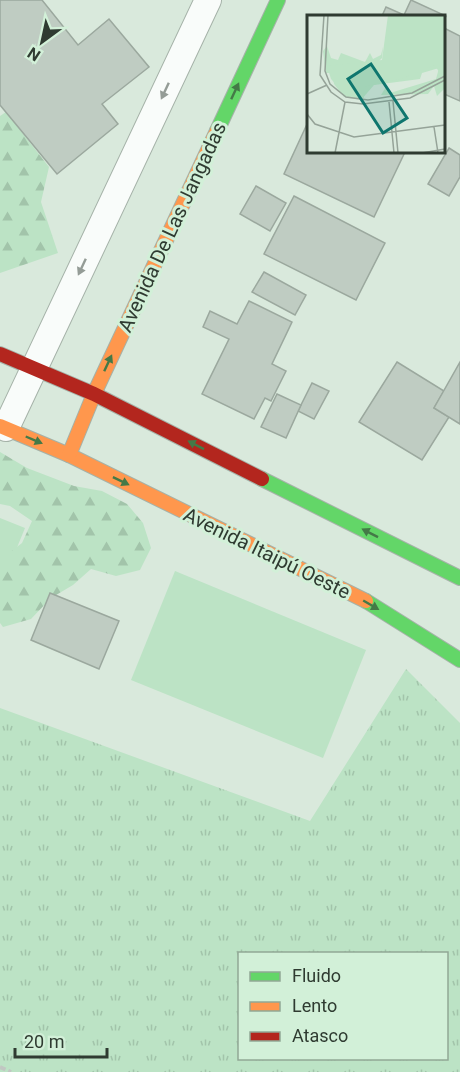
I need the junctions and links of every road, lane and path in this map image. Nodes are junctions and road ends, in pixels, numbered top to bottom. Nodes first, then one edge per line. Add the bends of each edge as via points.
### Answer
1 (208, 0) edge
2 (278, 0) edge
3 (0, 354) edge
4 (34, 368) junction
5 (94, 394) junction
6 (3, 427) edge
7 (69, 455) junction
8 (460, 578) edge
9 (460, 660) edge
10 (0, 1067) edge
11 (11, 1072) edge

1 -> 4 street
5 -> 2 street, Avenida De Las Jangadas
3 - 4 street
4 - 5 street
4 - 6 street
5 - 7 street, Avenida De Las Jangadas
8 -> 5 street
6 -> 7 street, Avenida Itaipú Oeste
7 -> 9 street, Avenida Itaipú Oeste via 370,603
10 - 11 path

